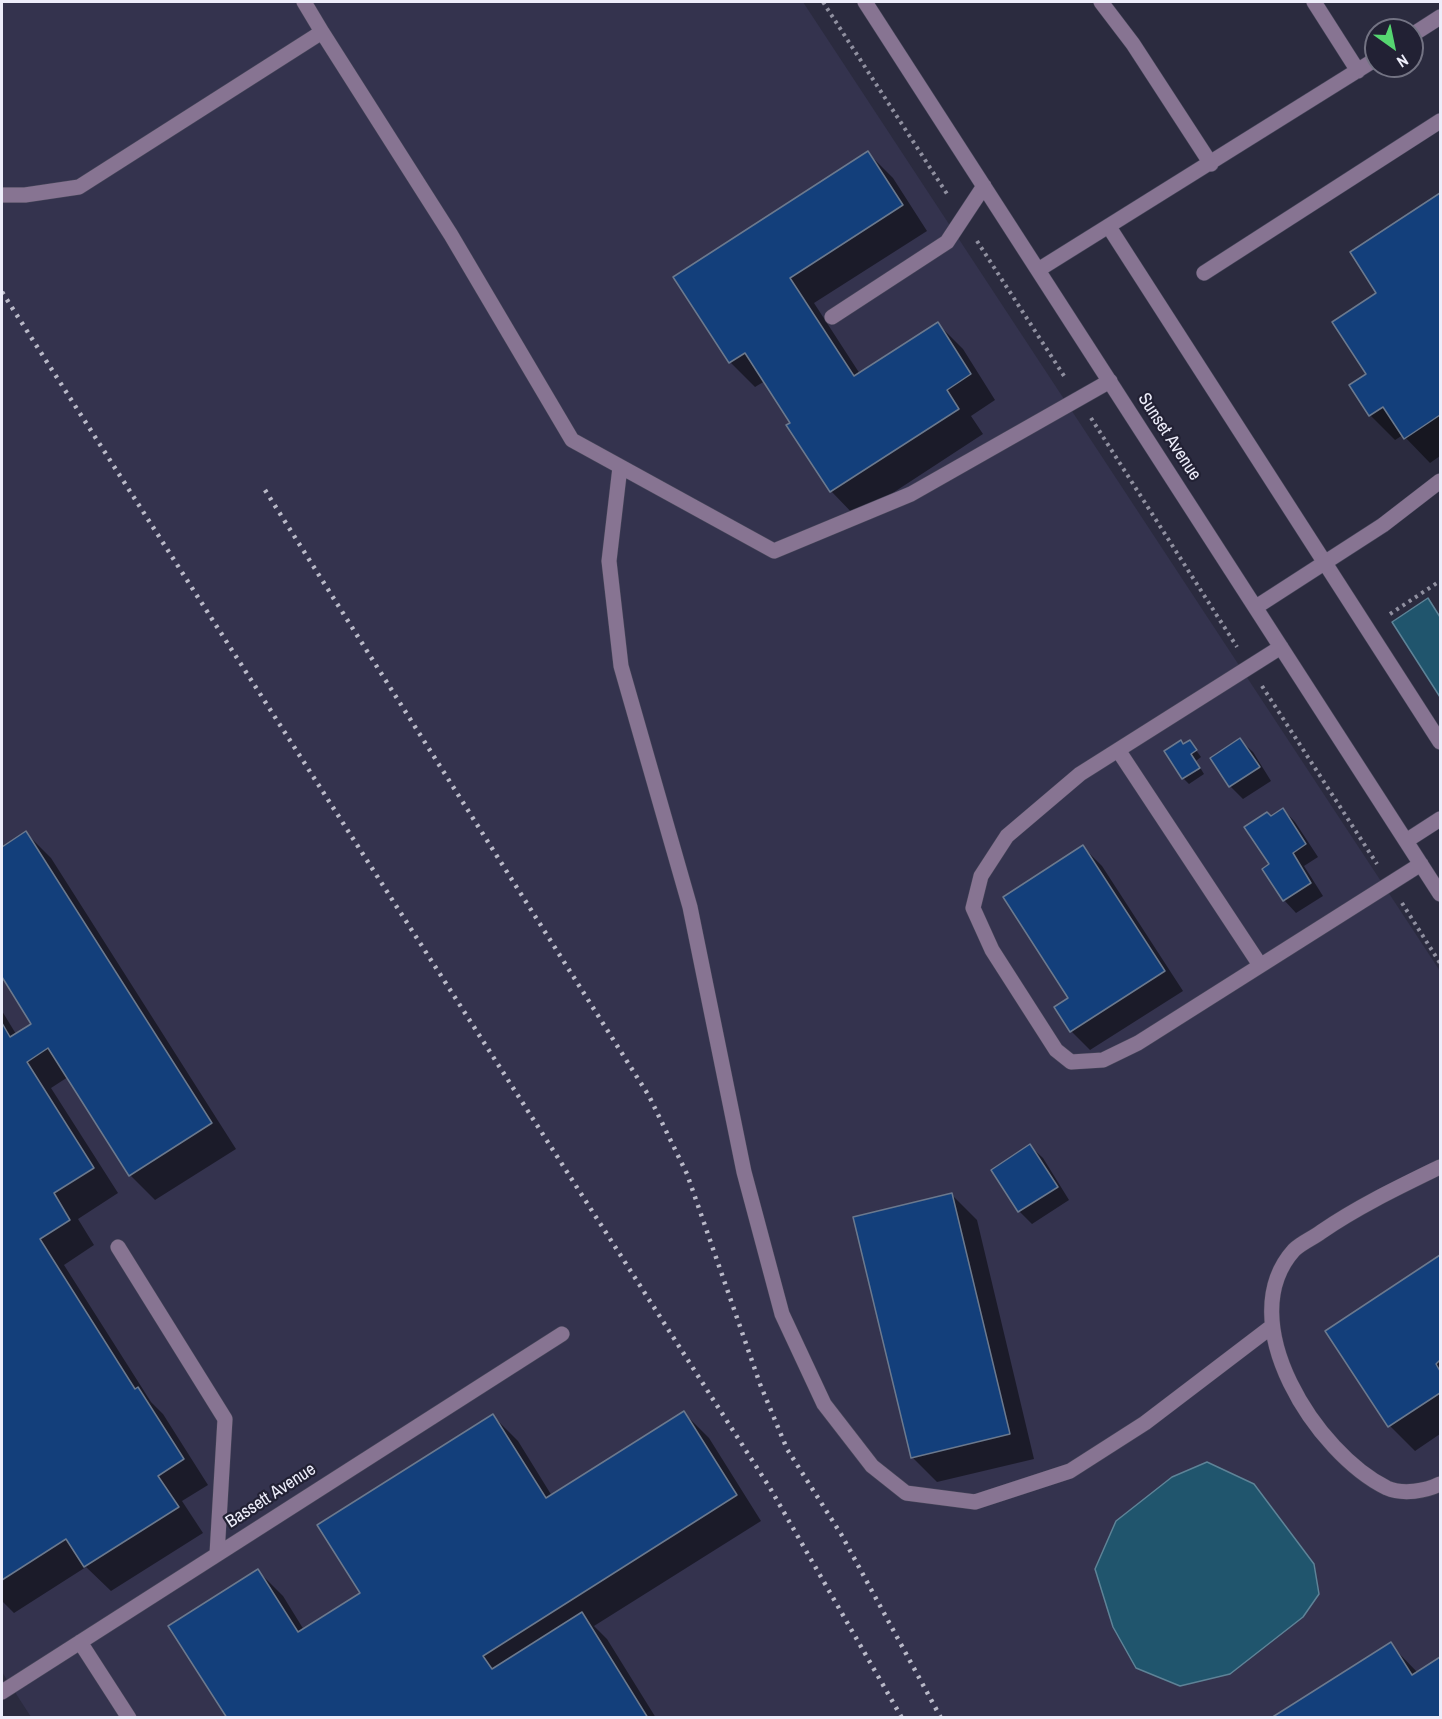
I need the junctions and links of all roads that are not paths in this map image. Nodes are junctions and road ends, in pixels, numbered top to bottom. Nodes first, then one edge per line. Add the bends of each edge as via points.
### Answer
1 (304, 2) edge
2 (865, 2) edge
3 (1101, 2) edge
4 (1314, 2) edge
5 (1440, 17) edge
6 (1424, 27) edge
7 (322, 32) junction
8 (1364, 66) edge
9 (1358, 70) junction
10 (1440, 121) edge
11 (1211, 164) junction
12 (984, 186) junction
13 (2, 195) edge
14 (1109, 227) junction
15 (1038, 270) junction
16 (1204, 273) dead end
17 (832, 317) dead end
18 (1110, 381) junction
19 (620, 467) junction
20 (1440, 481) edge
21 (1324, 561) junction
22 (1256, 607) junction
23 (1281, 647) junction
24 (1440, 742) edge
25 (1118, 750) junction
26 (1440, 819) edge
27 (1406, 841) junction
28 (1421, 864) junction
29 (1440, 894) edge
30 (1260, 964) junction
31 (1440, 1167) edge
32 (118, 1247) dead end
33 (1271, 1327) junction
34 (562, 1334) dead end
35 (1440, 1485) edge
36 (217, 1554) junction
37 (80, 1642) junction
38 (2, 1692) edge
39 (129, 1718) edge

1 - 7 street
2 - 12 street, Sunset Avenue
3 - 11 street
4 - 9 street
5 - 6 street
7 - 13 street via 79,187
7 - 19 street via 451,235 572,440
8 - 9 street
9 - 11 street
10 - 16 street
11 - 14 street
12 - 15 street, Sunset Avenue
12 - 17 street via 947,242
14 - 15 street
14 - 21 street
15 - 18 street, Sunset Avenue
18 - 19 street via 911,494 774,551
18 - 22 street, Sunset Avenue
19 - 33 street via 609,561 621,666 690,907 744,1172 782,1314 824,1404 872,1466 906,1493 975,1502 1070,1471 1145,1423
20 - 21 street via 1383,525
21 - 22 street
21 - 24 street
22 - 23 street, Sunset Avenue
23 - 25 street
23 - 27 street, Sunset Avenue
25 - 30 street
25 - 30 street via 1080,774 1007,836 981,876 973,908 992,950 1056,1050 1071,1062 1103,1060 1137,1043
26 - 27 street
27 - 28 street, Sunset Avenue
28 - 29 street, Sunset Avenue
28 - 30 street
31 - 33 street via 1361,1205 1294,1250 1274,1285
32 - 36 street via 225,1419
33 - 35 street via 1293,1392 1337,1452 1389,1489 1425,1491
34 - 36 street, Bassett Avenue
36 - 37 street, Bassett Avenue
37 - 38 street, Bassett Avenue
37 - 39 street

